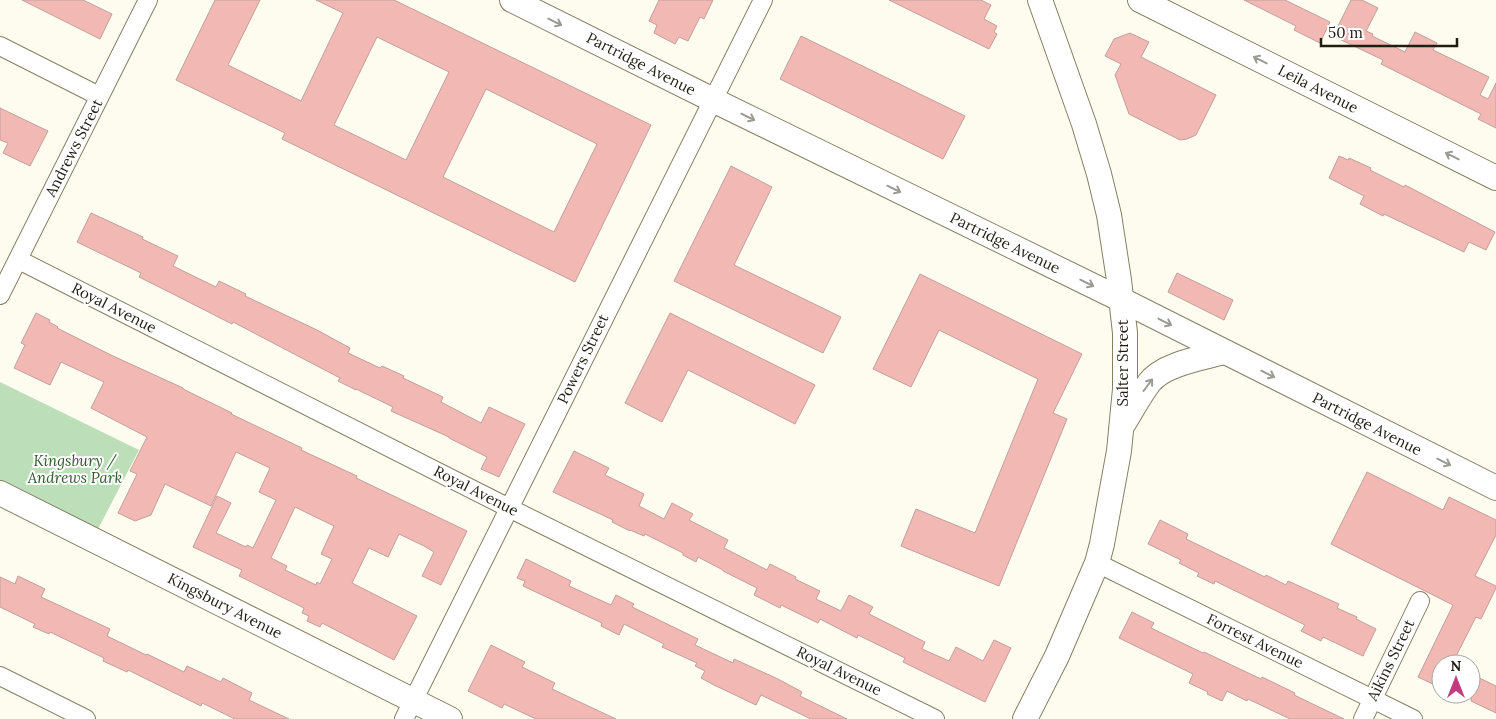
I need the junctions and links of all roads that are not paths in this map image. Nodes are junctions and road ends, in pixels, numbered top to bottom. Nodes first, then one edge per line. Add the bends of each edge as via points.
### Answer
1 (148, 0) edge
2 (512, 0) edge
3 (763, 0) edge
4 (1040, 0) edge
5 (1140, 0) edge
6 (0, 46) edge
7 (100, 96) junction
8 (712, 100) junction
9 (1496, 178) edge
10 (18, 260) junction
11 (0, 295) edge
12 (1122, 300) junction
13 (1224, 352) junction
14 (1122, 427) junction
15 (1496, 488) edge
16 (0, 493) edge
17 (509, 508) junction
18 (1097, 563) junction
19 (1420, 601) dead end
20 (0, 676) edge
21 (1373, 699) junction
22 (409, 710) edge
23 (86, 719) edge
24 (450, 719) edge
25 (935, 719) edge
26 (1025, 719) edge
27 (1362, 719) edge
28 (1413, 719) edge

1 - 7 street, Andrews Street
2 -> 8 main road, Partridge Avenue
3 - 8 street, Powers Street
4 - 12 main road, Salter Street via 1099,174
9 -> 5 main road, Leila Avenue
6 - 7 street
7 - 10 street, Andrews Street
8 -> 12 main road, Partridge Avenue
8 - 17 street, Powers Street
10 - 11 street, Andrews Street
10 - 17 street, Royal Avenue
12 -> 13 main road, Partridge Avenue
12 - 14 main road, Salter Street via 1126,362
14 -> 13 main road via 1150,381 1167,369
13 -> 15 main road, Partridge Avenue
14 - 18 main road, Salter Street
16 - 22 main road, Kingsbury Avenue
17 - 22 street, Powers Street
17 - 25 street, Royal Avenue
18 - 21 street, Forrest Avenue
18 - 26 main road, Salter Street via 1057,656
19 - 21 street, Aikins Street
20 - 23 street
21 - 27 street, Aikins Street
21 - 28 street, Forrest Avenue
22 - 24 main road, Kingsbury Avenue

